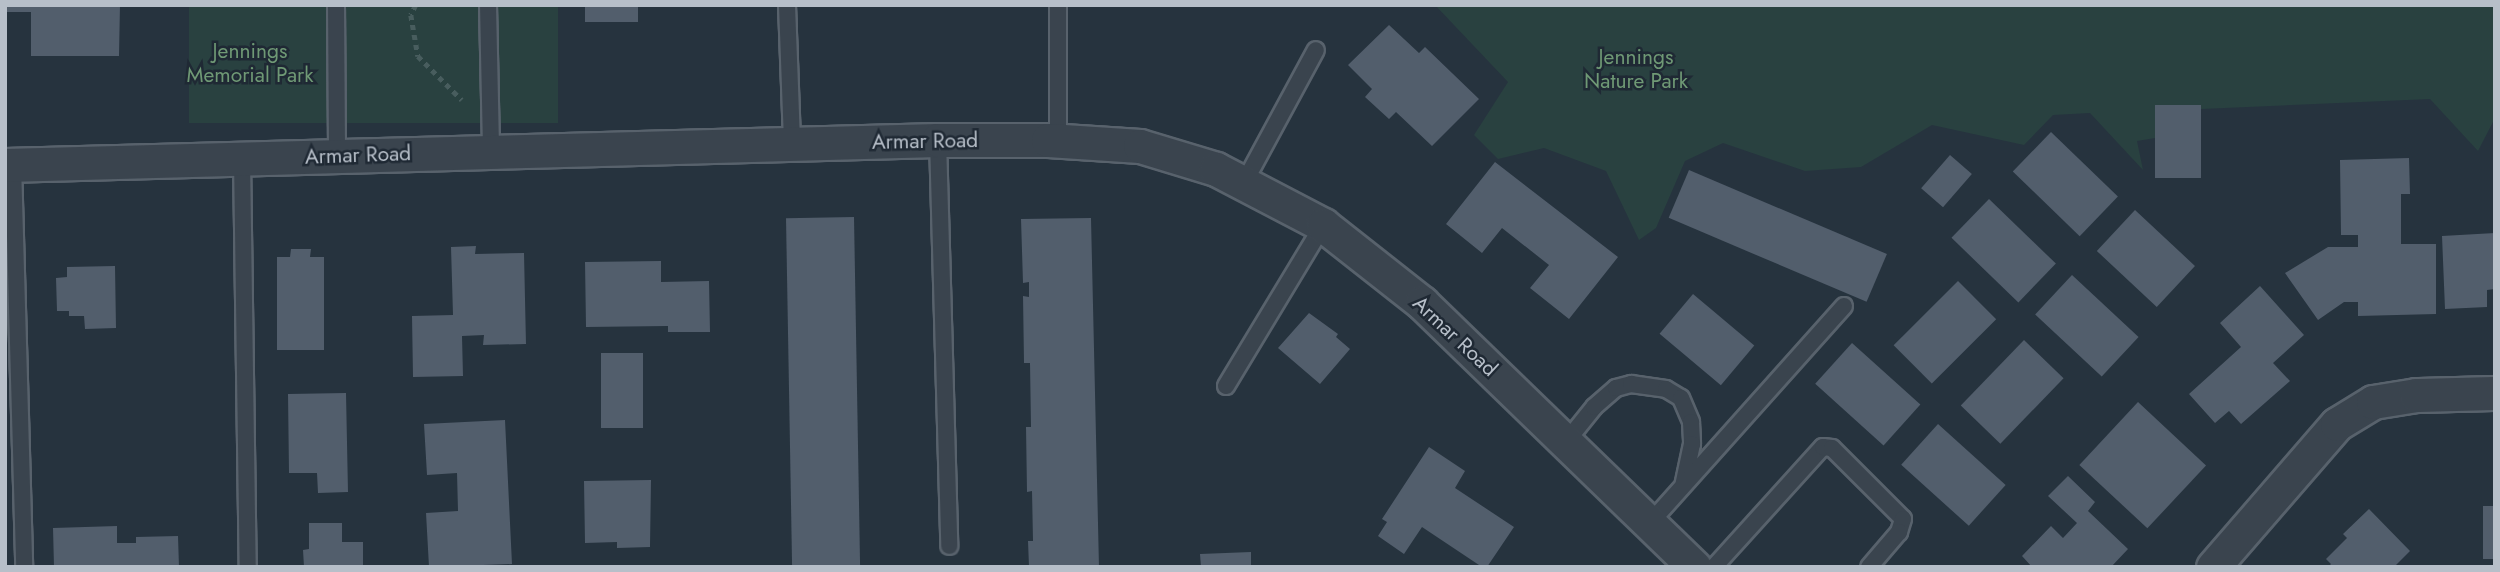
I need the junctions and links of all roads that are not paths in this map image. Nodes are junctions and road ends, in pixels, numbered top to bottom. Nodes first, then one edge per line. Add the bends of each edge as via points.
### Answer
1 (336, 5) edge
2 (488, 5) edge
3 (787, 5) edge
4 (1058, 5) edge
5 (1316, 50) dead end
6 (938, 140) junction
7 (1058, 141) junction
8 (792, 143) junction
9 (491, 152) junction
10 (337, 156) junction
11 (242, 158) junction
12 (9, 165) edge
13 (1244, 183) junction
14 (1323, 225) junction
15 (1844, 306) dead end
16 (1226, 386) dead end
17 (2495, 393) edge
18 (1566, 442) junction
19 (1684, 486) junction
20 (1650, 523) junction
21 (949, 546) dead end
22 (24, 567) edge
23 (248, 567) edge
24 (1694, 567) edge
25 (1714, 567) edge
26 (1869, 567) edge
27 (2213, 567) edge

1 - 10 lane
2 - 9 lane
3 - 8 lane
4 - 7 lane
5 - 13 lane
6 - 7 street, Armar Road
6 - 8 street, Armar Road
6 - 21 lane
7 - 13 street, Armar Road via 1140,146 1216,169
8 - 9 street, Armar Road
9 - 10 street, Armar Road
10 - 11 street, Armar Road
11 - 12 street, Armar Road
11 - 23 lane
12 - 22 lane
13 - 14 street, Armar Road
14 - 16 lane
14 - 18 street, Armar Road via 1422,303
15 - 19 lane
17 - 27 street via 2416,395 2364,407 2337,425
18 - 19 lane via 1616,388 1631,384 1666,389 1681,398 1691,422
18 - 20 street, Armar Road
19 - 20 lane
20 - 24 street, Armar Road
25 - 26 lane via 1823,447 1832,448 1903,519 1899,531

